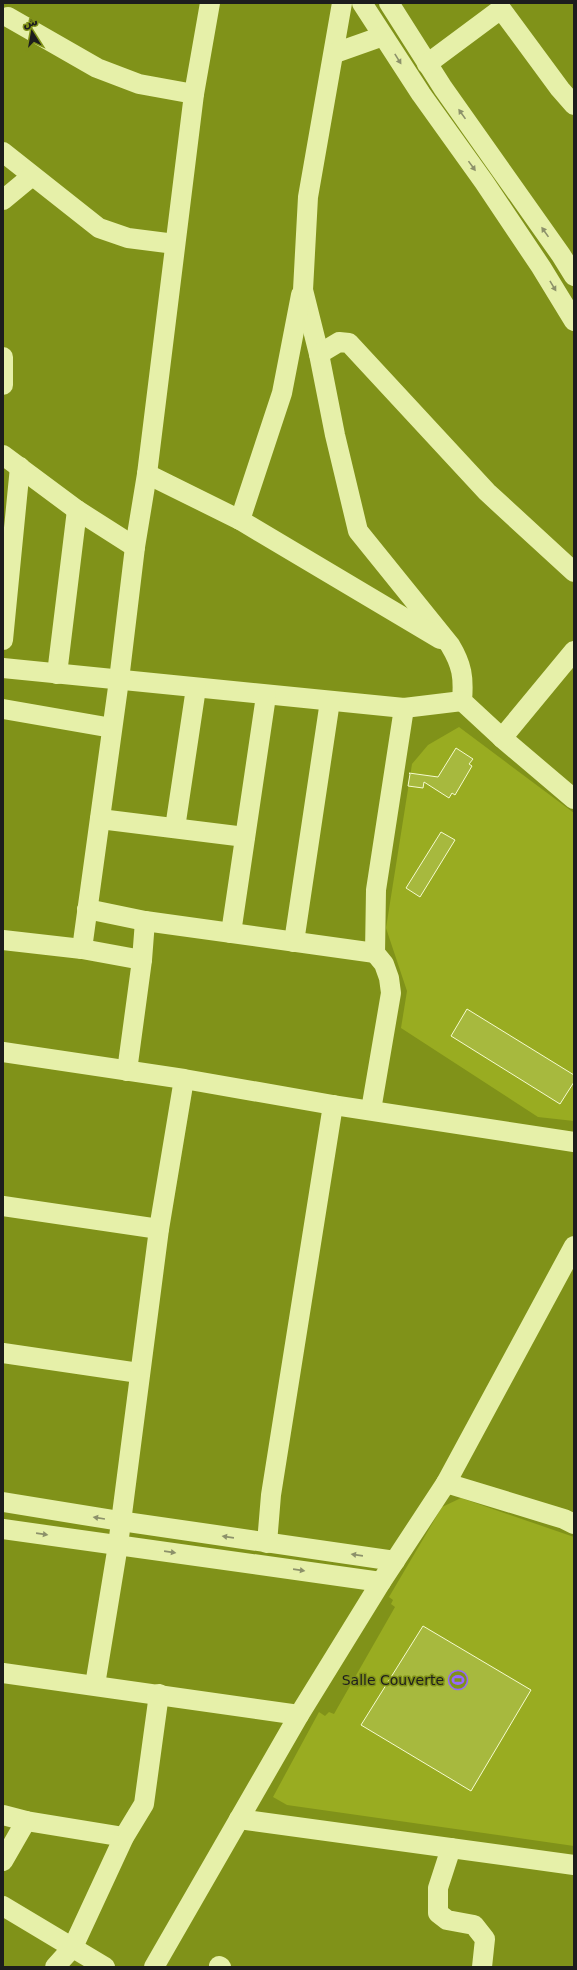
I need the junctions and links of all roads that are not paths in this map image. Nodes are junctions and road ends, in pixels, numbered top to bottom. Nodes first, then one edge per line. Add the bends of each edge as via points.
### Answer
1 (210, 3) edge
2 (342, 3) edge
3 (362, 3) edge
4 (389, 3) edge
5 (505, 6) edge
6 (9, 15) edge
7 (383, 36) junction
8 (335, 53) junction
9 (427, 64) junction
10 (194, 94) junction
11 (574, 105) edge
12 (3, 152) edge
13 (32, 176) junction
14 (3, 200) edge
15 (175, 244) junction
16 (567, 250) edge
17 (541, 267) junction
18 (574, 276) edge
19 (302, 290) junction
20 (574, 321) edge
21 (319, 354) junction
22 (3, 357) edge
23 (3, 385) edge
24 (3, 456) edge
25 (20, 467) junction
26 (147, 474) junction
27 (77, 510) junction
28 (240, 520) junction
29 (135, 547) junction
30 (387, 569) junction
31 (574, 572) edge
32 (377, 603) junction
33 (3, 640) edge
34 (450, 645) junction
35 (574, 651) edge
36 (3, 668) edge
37 (57, 674) junction
38 (119, 680) junction
39 (196, 688) junction
40 (266, 696) junction
41 (330, 701) junction
42 (462, 701) junction
43 (404, 708) junction
44 (3, 709) edge
45 (112, 728) junction
46 (502, 738) junction
47 (574, 799) edge
48 (100, 819) junction
49 (175, 828) junction
50 (245, 837) junction
51 (87, 909) junction
52 (145, 921) junction
53 (232, 934) junction
54 (3, 940) edge
55 (294, 942) junction
56 (82, 949) junction
57 (375, 953) junction
58 (142, 960) junction
59 (3, 1052) edge
60 (126, 1071) junction
61 (184, 1079) junction
62 (333, 1105) junction
63 (371, 1110) junction
64 (574, 1142) edge
65 (3, 1206) edge
66 (159, 1229) junction
67 (574, 1246) edge
68 (3, 1353) edge
69 (139, 1373) junction
70 (446, 1483) junction
71 (3, 1502) edge
72 (571, 1516) edge
73 (120, 1521) junction
74 (3, 1528) edge
75 (267, 1543) junction
76 (118, 1545) junction
77 (395, 1561) junction
78 (381, 1582) junction
79 (3, 1672) edge
80 (95, 1685) junction
81 (159, 1694) junction
82 (299, 1715) junction
83 (3, 1815) edge
84 (239, 1819) junction
85 (26, 1821) junction
86 (124, 1837) junction
87 (451, 1848) junction
88 (3, 1861) edge
89 (574, 1865) edge
90 (3, 1906) edge
91 (74, 1947) junction
92 (55, 1967) edge
93 (105, 1967) edge
94 (154, 1967) edge
95 (482, 1967) edge

1 - 10 street
2 - 8 street
3 - 7 street
4 - 9 street
5 - 9 street
5 - 11 street via 560,89
6 - 10 street via 97,68 139,84
7 - 8 street
7 -> 17 street
8 - 19 street via 308,198
16 -> 9 street
10 - 15 street
12 - 13 street
13 - 14 street
13 - 15 street via 99,228 128,238
15 - 26 street
16 - 17 street
16 - 18 street
17 -> 20 street
19 - 21 street
19 - 28 street via 282,393
21 - 30 street via 358,531
21 - 31 street via 339,342 350,343 487,492
22 - 23 street
24 - 25 street
25 - 27 street
25 - 33 street
26 - 28 street
26 - 29 street
27 - 29 street
27 - 37 street
28 - 32 street
29 - 38 street
30 - 32 street
30 - 34 street
32 - 34 street
34 - 42 street via 459,660 464,680
35 - 46 street
36 - 37 street
37 - 38 street
38 - 39 street
38 - 45 street
39 - 40 street
39 - 49 street
40 - 41 street
40 - 50 street
41 - 43 street
41 - 55 street
42 - 43 street
42 - 46 street
43 - 57 street via 376,890
44 - 45 street
45 - 48 street
46 - 47 street
48 - 49 street
48 - 51 street
49 - 50 street
50 - 53 street
51 - 52 street
51 - 56 street
52 - 53 street
52 - 58 street
53 - 55 street
54 - 56 street
55 - 57 street
56 - 58 street
57 - 63 street via 384,964 391,993
58 - 60 street
59 - 60 street
60 - 61 street
61 - 62 street
61 - 66 street
62 - 63 street
62 - 75 street via 271,1495
63 - 64 street
65 - 66 street
66 - 69 street
67 - 70 street
68 - 69 street
69 - 73 street
70 - 72 street
70 - 77 street
73 -> 71 street
75 -> 73 street
73 - 76 street
74 -> 76 street
77 -> 75 street
76 -> 78 street
76 - 80 street
77 - 78 street
78 - 82 street
79 - 80 street
80 - 81 street
81 - 82 street
81 - 86 street via 146,1798
82 - 84 street
83 - 85 street
84 - 87 street
84 - 94 street
85 - 86 street
85 - 88 street
86 - 91 street
87 - 89 street
87 - 95 street via 438,1888 438,1913 447,1920 474,1925 485,1939
90 - 91 street
91 - 92 street
91 - 93 street

